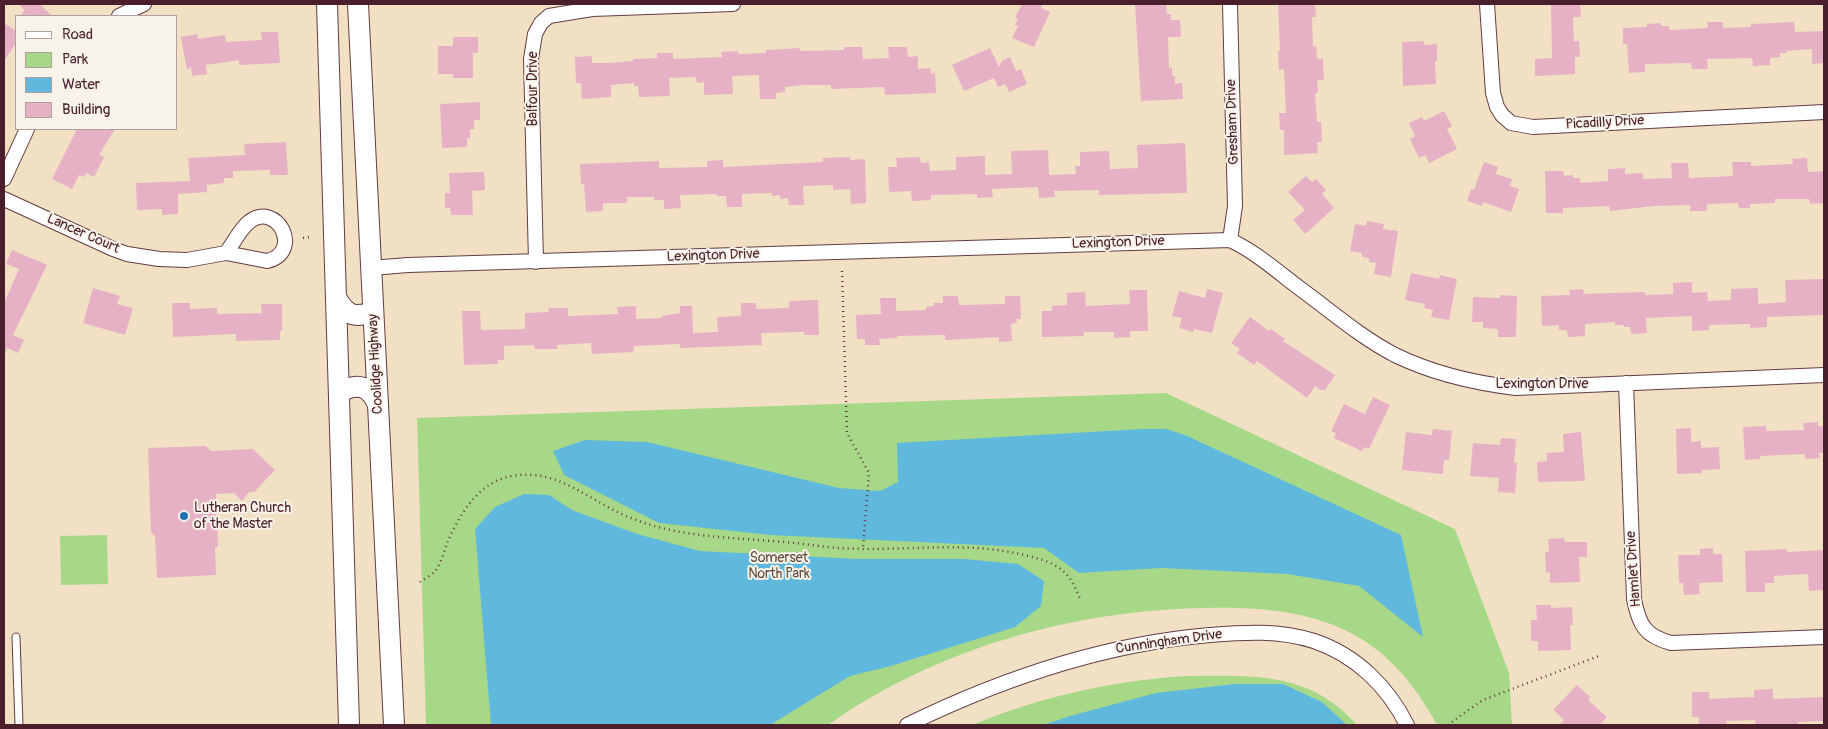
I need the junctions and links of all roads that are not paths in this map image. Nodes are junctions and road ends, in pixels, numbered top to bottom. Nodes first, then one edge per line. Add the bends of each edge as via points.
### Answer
1 (144, 4) edge
2 (327, 4) edge
3 (358, 4) edge
4 (733, 4) edge
5 (1230, 4) edge
6 (1487, 4) edge
7 (121, 15) edge
8 (1824, 112) edge
9 (27, 130) edge
10 (4, 179) edge
11 (4, 199) edge
12 (1230, 240) junction
13 (226, 253) dead end
14 (536, 262) junction
15 (371, 268) junction
16 (337, 299) junction
17 (373, 312) junction
18 (1824, 374) edge
19 (1626, 383) junction
20 (340, 392) junction
21 (378, 405) junction
22 (16, 637) dead end
23 (1824, 637) edge
24 (19, 725) edge
25 (349, 725) edge
26 (394, 725) edge
27 (907, 725) edge
28 (1407, 725) edge

1 - 7 street
2 - 16 main road
3 - 15 main road, Coolidge Highway
4 - 14 street, Balfour Drive via 592,9 549,16 541,23 535,34 531,59
5 - 12 street, Gresham Drive via 1235,206
6 - 8 street, Picadilly Drive via 1493,93 1502,115 1511,123 1533,127
9 - 10 street
11 - 13 street, Lancer Court via 127,254 188,260
12 - 14 street, Lexington Drive
12 - 19 street, Lexington Drive via 1366,338 1439,373 1480,384 1516,388
14 - 15 street, Lexington Drive
15 - 17 main road, Coolidge Highway
16 - 17 main road via 351,314
16 - 20 main road
17 - 21 main road, Coolidge Highway
18 - 19 street, Lexington Drive
19 - 23 street, Hamlet Drive via 1634,599 1641,624 1658,640 1671,643
20 - 21 main road via 352,387 364,388 371,392
20 - 25 main road
21 - 26 main road, Coolidge Highway
22 - 24 lane
27 - 28 street, Cunningham Drive via 980,692 1047,667 1146,643 1248,632 1293,636 1339,652 1376,680

